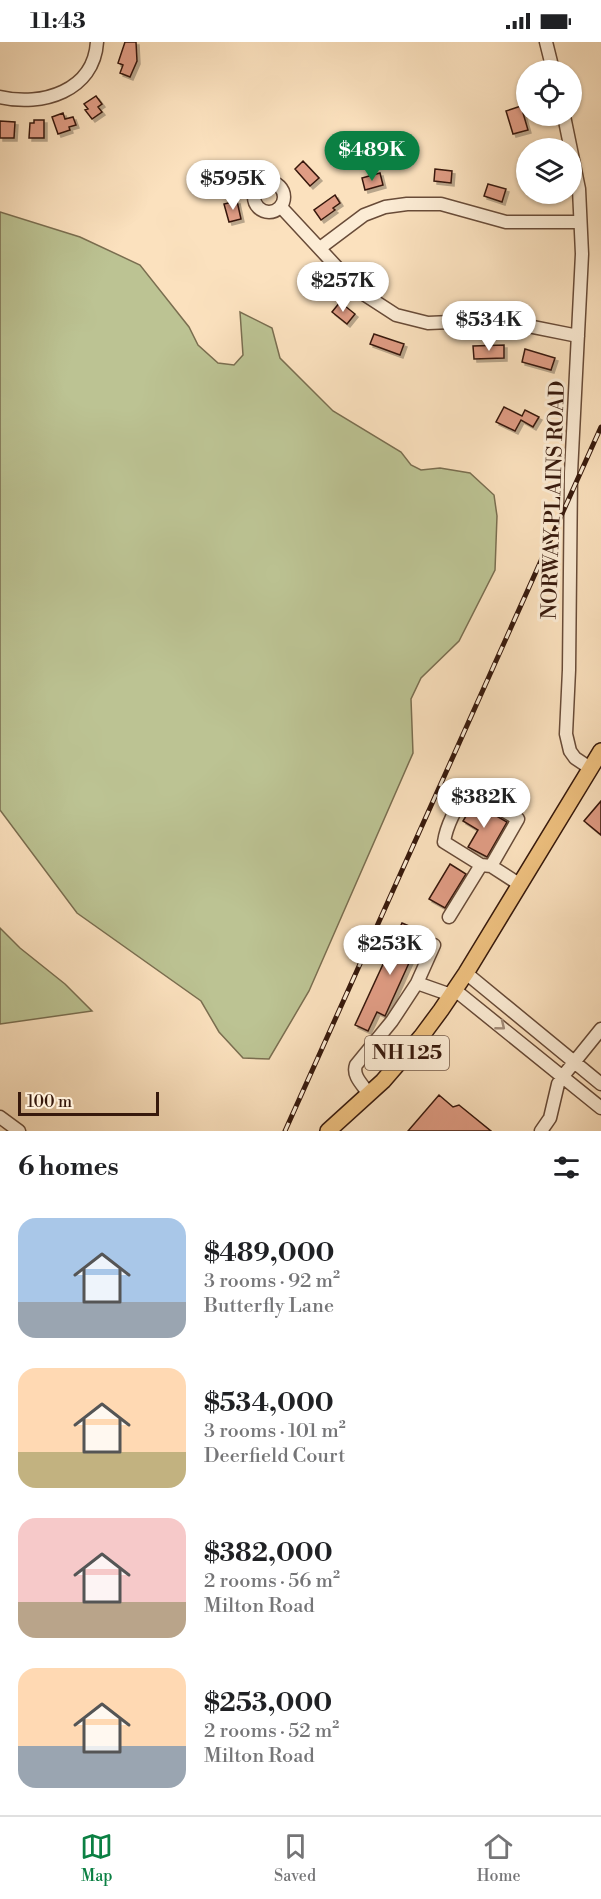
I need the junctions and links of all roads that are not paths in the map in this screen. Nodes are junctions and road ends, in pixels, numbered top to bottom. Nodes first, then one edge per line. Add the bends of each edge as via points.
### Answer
1 (97, 42) edge
2 (546, 42) edge
3 (550, 60) edge
4 (0, 97) edge
5 (566, 126) edge
6 (281, 207) dead end
7 (580, 222) junction
8 (320, 248) junction
9 (578, 336) junction
10 (601, 752) edge
11 (590, 768) junction
12 (486, 865) junction
13 (519, 884) junction
14 (449, 917) dead end
15 (434, 945) dead end
16 (466, 973) junction
17 (417, 983) junction
18 (453, 993) junction
19 (601, 1029) edge
20 (574, 1062) junction
21 (563, 1076) junction
22 (601, 1084) edge
23 (369, 1094) junction
24 (601, 1108) edge
25 (0, 1117) edge
26 (337, 1129) edge
27 (19, 1131) edge
28 (541, 1131) edge

1 - 4 street via 93,63 71,88 38,99
2 - 3 street
5 - 7 street, NORWAY PLAINS ROAD via 577,178
6 - 8 street
7 - 8 street via 506,222 441,204 407,204 364,215
7 - 9 street, NORWAY PLAINS ROAD
8 - 9 street via 368,299 405,319 440,323 498,320
9 - 11 street, NORWAY PLAINS ROAD via 566,734 570,752
10 - 11 main road, NH 125
11 - 13 main road, NH 125
12 - 12 street via 444,842 468,794 518,819
12 - 13 street
12 - 14 street
13 - 16 main road, NH 125
15 - 17 street
16 - 18 main road, NH 125
16 - 20 street
17 - 18 street
17 - 23 street via 356,1065 356,1076
18 -> 21 street
18 - 23 main road, NH 125 via 421,1037
19 - 20 street
20 - 21 street
20 - 22 street
21 - 24 street
21 - 28 street via 550,1118
23 - 26 main road, NH 125
25 - 27 street

